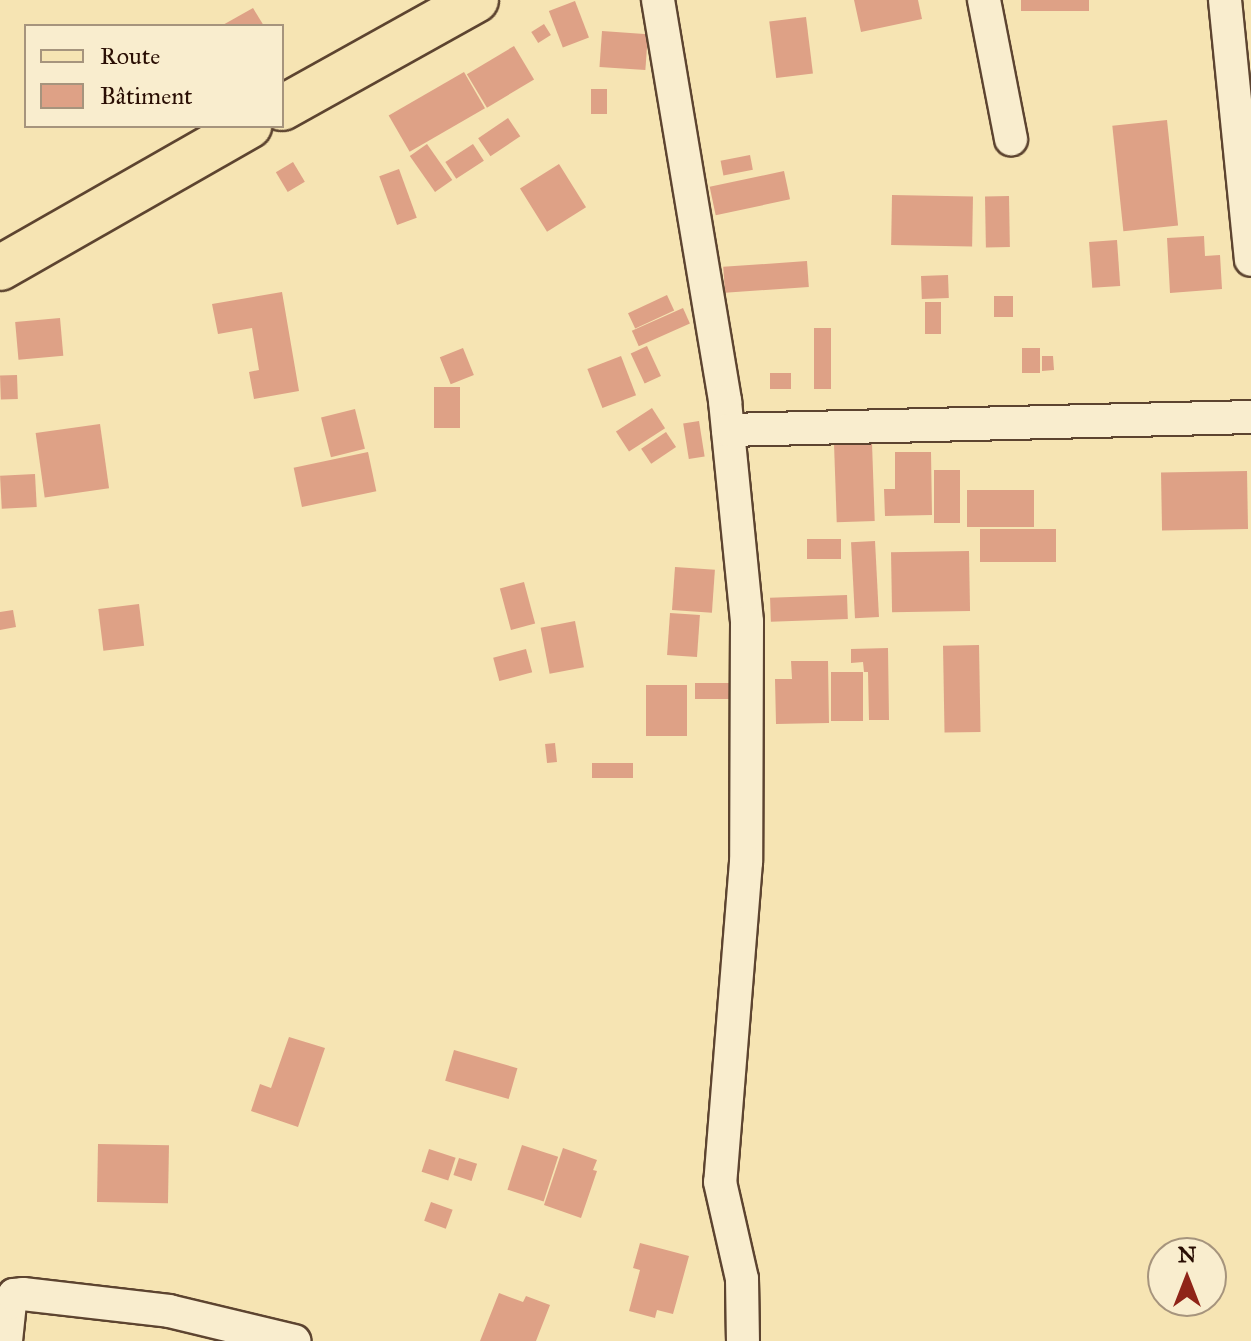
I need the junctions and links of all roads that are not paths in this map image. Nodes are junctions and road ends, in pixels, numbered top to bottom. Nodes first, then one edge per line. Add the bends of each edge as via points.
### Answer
1 (476, 0) edge
2 (658, 0) edge
3 (984, 0) edge
4 (1225, 0) edge
5 (284, 107) edge
6 (245, 128) edge
7 (1011, 139) dead end
8 (1251, 260) edge
9 (0, 268) edge
10 (1251, 417) edge
11 (728, 430) junction
12 (6, 1341) edge
13 (294, 1341) edge
14 (743, 1341) edge

1 - 5 main road
2 - 11 street
3 - 7 street
4 - 8 street
6 - 9 main road
10 - 11 street
11 - 14 street via 747,622 746,847 720,1182 742,1279
12 - 13 street via 10,1303 14,1295 23,1294 169,1311

